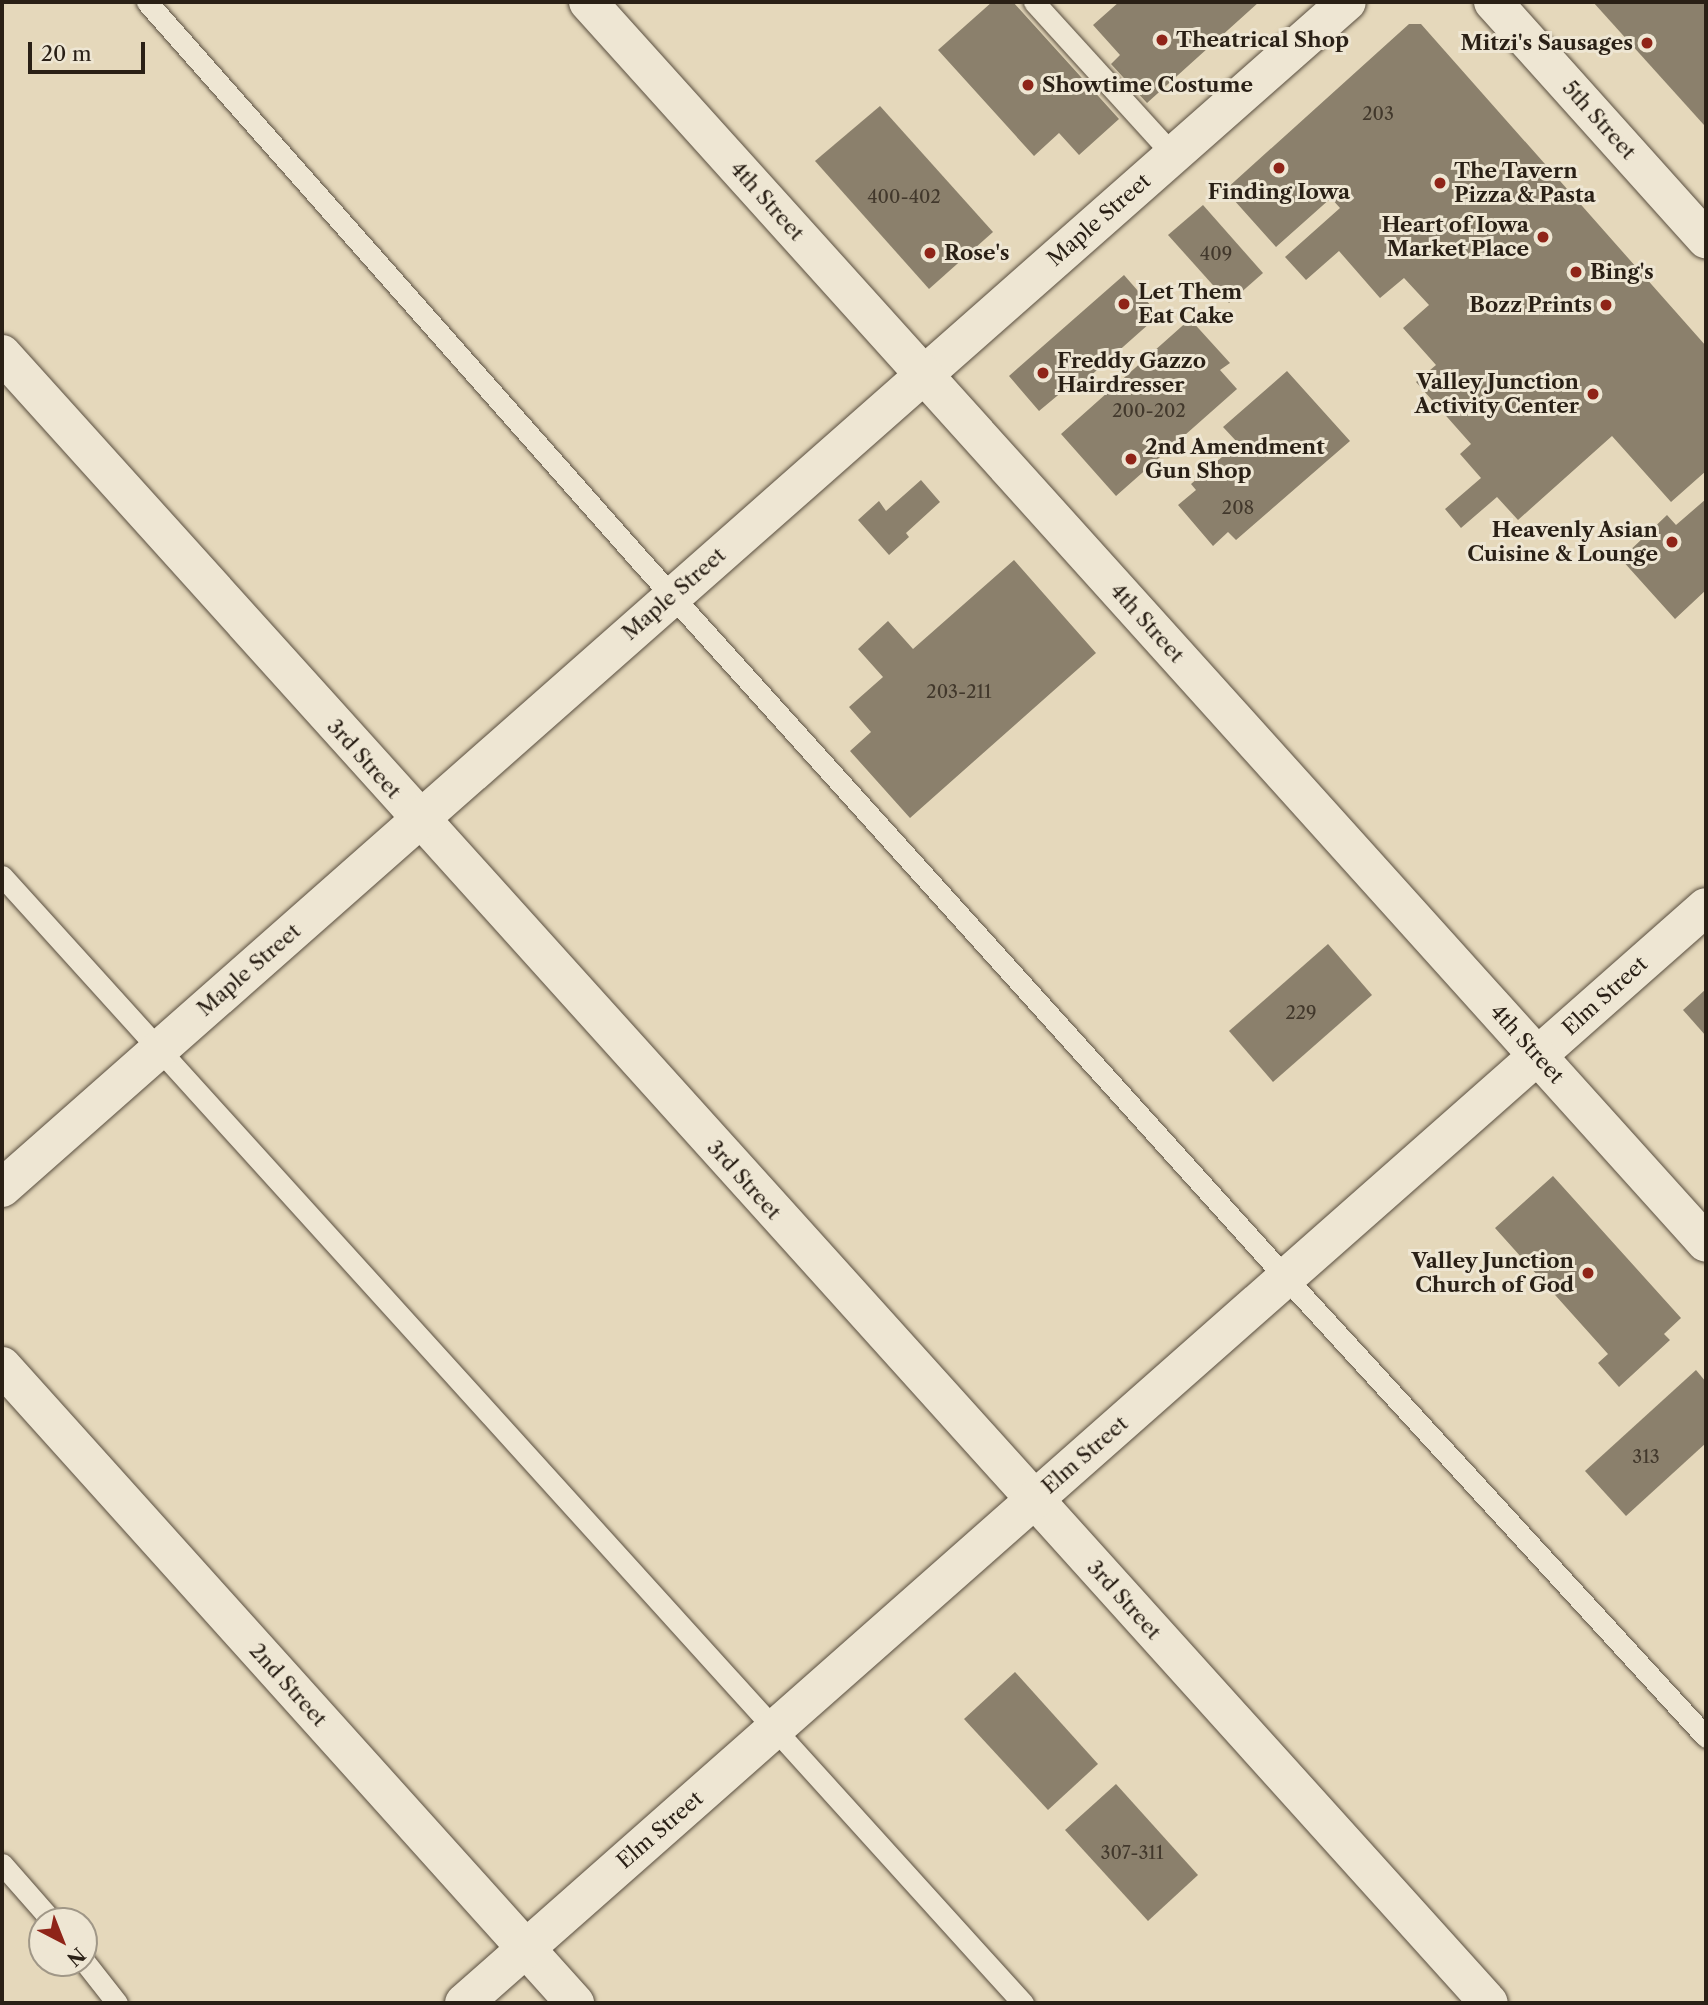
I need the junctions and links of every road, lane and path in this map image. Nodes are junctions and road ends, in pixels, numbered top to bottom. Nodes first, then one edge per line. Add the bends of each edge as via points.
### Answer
1 (147, 2) edge
2 (588, 2) edge
3 (1034, 2) edge
4 (1347, 2) edge
5 (1493, 2) edge
6 (1173, 155) junction
7 (1706, 239) edge
8 (2, 354) edge
9 (923, 375) junction
10 (672, 596) junction
11 (419, 819) junction
12 (2, 876) edge
13 (1706, 906) edge
14 (158, 1050) junction
15 (1537, 1056) junction
16 (2, 1188) edge
17 (1706, 1243) edge
18 (1286, 1278) junction
19 (2, 1366) edge
20 (1034, 1500) junction
21 (775, 1728) junction
22 (1706, 1737) edge
23 (2, 1864) edge
24 (40, 1907) edge
25 (525, 1949) junction
26 (97, 1977) edge
27 (117, 2003) edge
28 (464, 2003) edge
29 (575, 2003) edge
30 (1023, 2003) edge
31 (1489, 2003) edge

1 - 10 lane
2 - 9 street, 4th Street
3 - 6 lane
4 - 6 street, Maple Street
5 - 7 street, 5th Street
6 - 9 street, Maple Street
8 - 11 street, 3rd Street
9 - 10 street, Maple Street
9 - 15 street, 4th Street
10 - 11 street, Maple Street
10 - 18 lane
11 - 14 street, Maple Street
11 - 20 street, 3rd Street
12 - 14 lane
13 - 15 street, Elm Street
14 - 16 street, Maple Street
14 - 21 lane
15 - 17 street, 4th Street
15 - 18 street, Elm Street
18 - 20 street, Elm Street
18 - 22 lane
19 - 25 street, 2nd Street
20 - 21 street, Elm Street
20 - 31 street, 3rd Street
21 - 25 street, Elm Street
21 - 30 lane
23 - 24 lane
25 - 28 street, Elm Street
25 - 29 street, 2nd Street
26 - 27 lane

